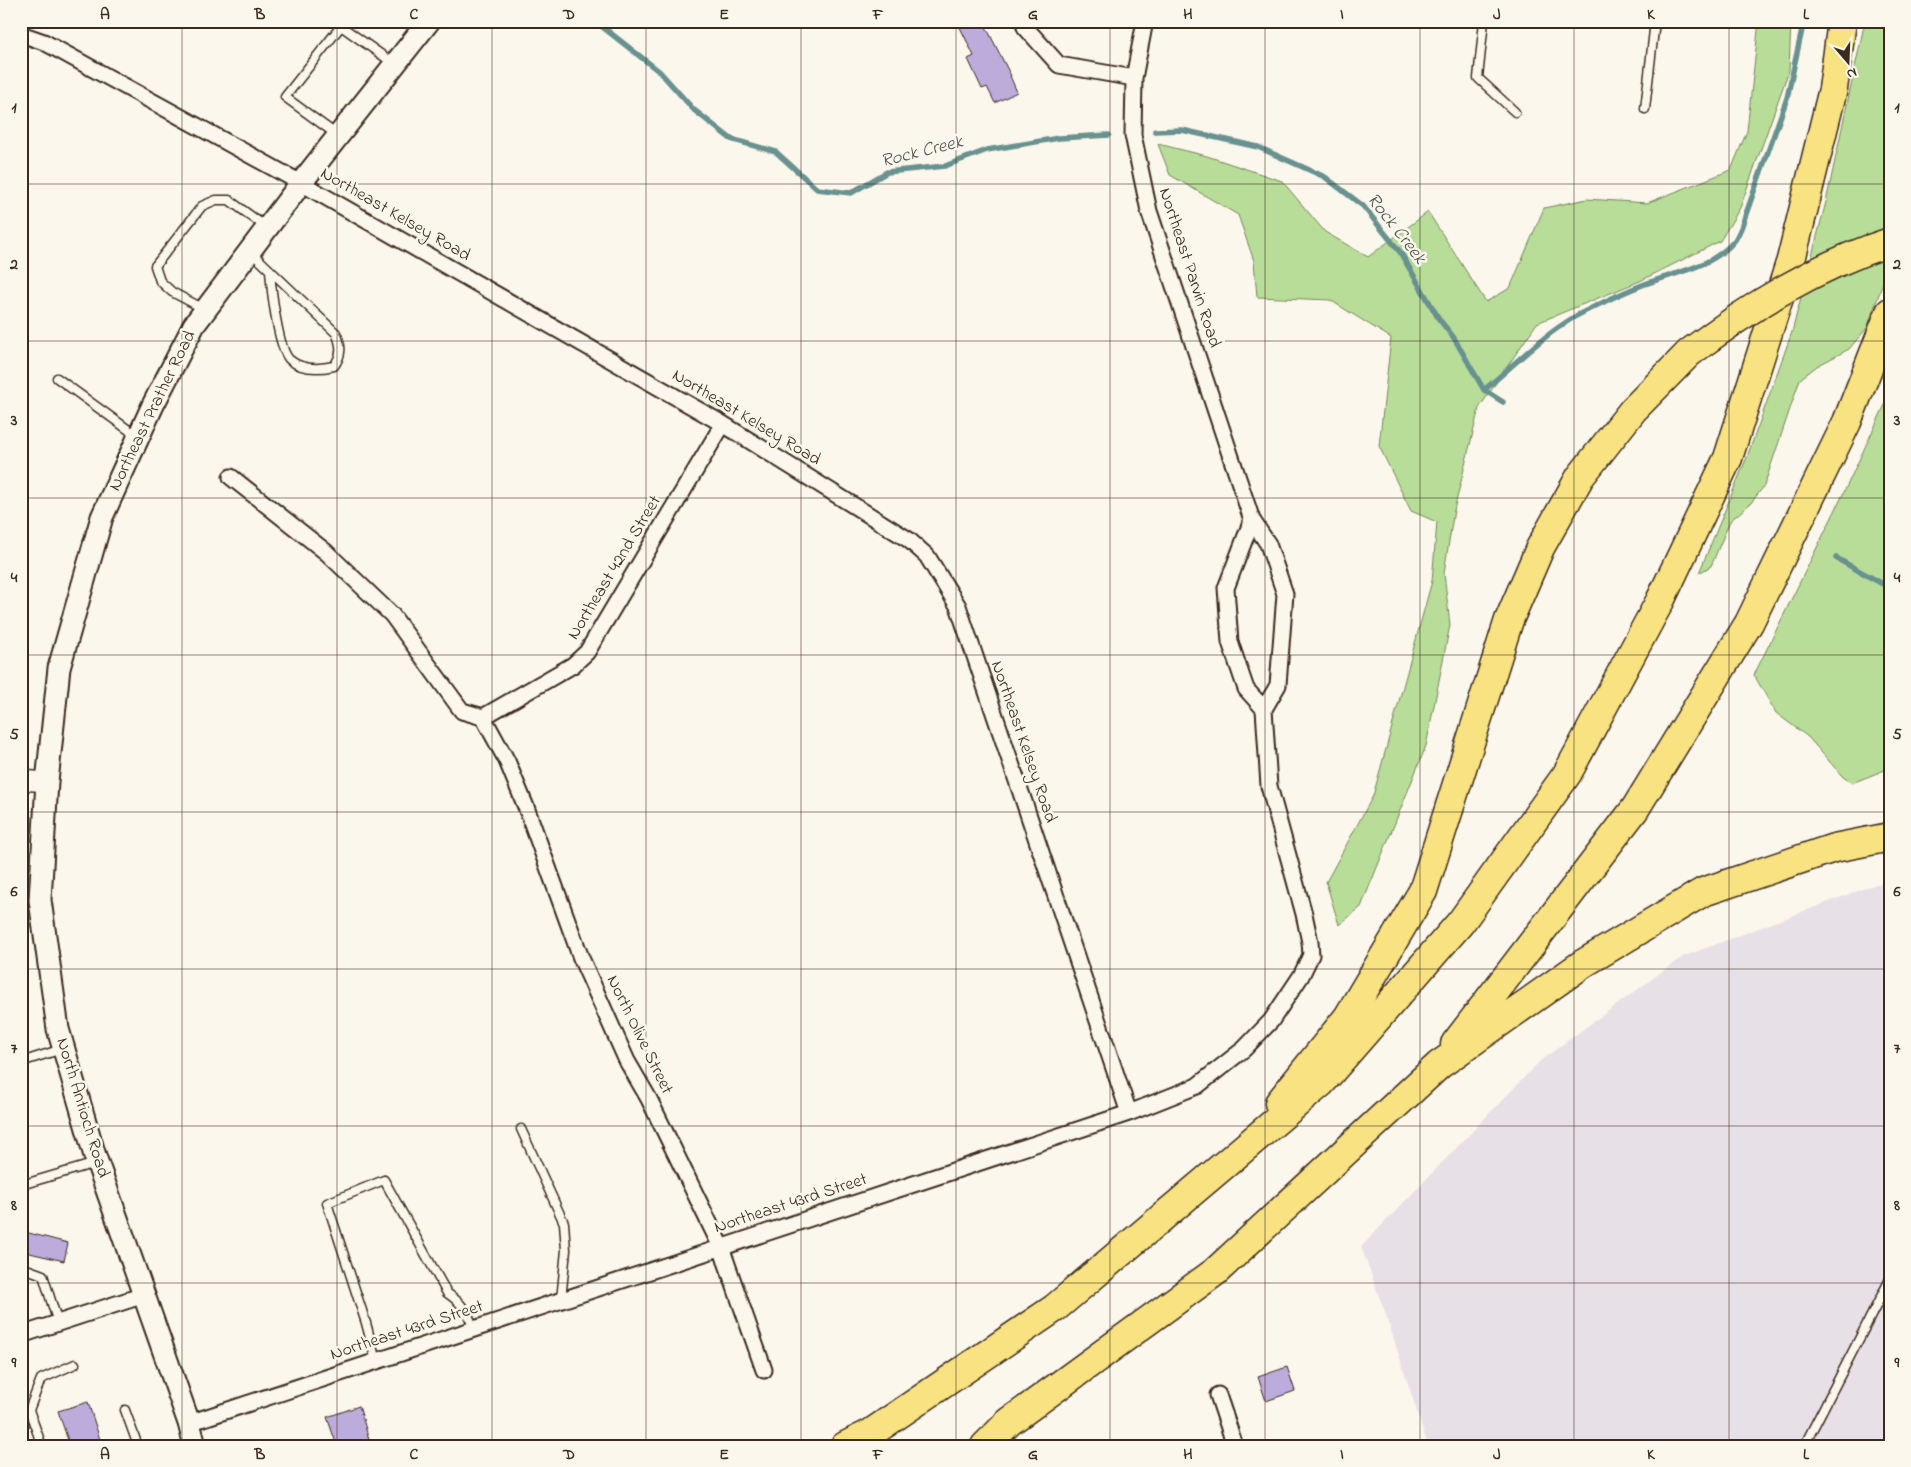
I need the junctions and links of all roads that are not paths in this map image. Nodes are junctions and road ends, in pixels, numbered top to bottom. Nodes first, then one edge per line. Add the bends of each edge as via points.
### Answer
1 (429, 21) edge
2 (1025, 21) edge
3 (1145, 21) edge
4 (1484, 21) edge
5 (1654, 21) edge
6 (1842, 21) edge
7 (21, 34) edge
8 (395, 64) junction
9 (1134, 78) junction
10 (1645, 109) dead end
11 (1515, 112) dead end
12 (338, 136) junction
13 (301, 183) junction
14 (267, 228) junction
15 (1890, 242) edge
16 (250, 251) junction
17 (270, 270) junction
18 (206, 310) junction
19 (1890, 312) edge
20 (57, 378) dead end
21 (723, 424) junction
22 (138, 437) junction
23 (231, 477) dead end
24 (1252, 520) junction
25 (1264, 709) junction
26 (483, 717) junction
27 (21, 780) edge
28 (47, 782) junction
29 (1890, 837) edge
30 (64, 1049) junction
31 (21, 1062) edge
32 (1439, 1065) junction
33 (1129, 1113) junction
34 (521, 1129) dead end
35 (1238, 1153) junction
36 (97, 1163) junction
37 (21, 1185) edge
38 (721, 1247) junction
39 (21, 1267) edge
40 (1890, 1279) edge
41 (144, 1295) junction
42 (561, 1300) junction
43 (58, 1323) junction
44 (474, 1329) junction
45 (21, 1335) edge
46 (376, 1362) junction
47 (75, 1364) dead end
48 (764, 1370) dead end
49 (1218, 1394) dead end
50 (125, 1410) dead end
51 (1009, 1422) junction
52 (189, 1423) junction
53 (871, 1433) junction
54 (42, 1446) edge
55 (138, 1446) edge
56 (195, 1446) edge
57 (828, 1446) edge
58 (845, 1446) edge
59 (964, 1446) edge
60 (985, 1446) edge
61 (1235, 1446) edge
62 (1804, 1446) edge

1 - 8 main road, Northeast Prather Road
2 - 9 street via 1026,27 1059,65
3 - 9 street, Northeast Parvin Road
4 - 11 lane via 1478,78
5 - 10 lane
6 - 35 highway via 1833,89 1791,260 1728,458 1660,602 1567,774 1461,922 1321,1083
7 - 13 street, Northeast Kelsey Road via 44,42
8 - 12 main road, Northeast Prather Road
8 - 12 lane via 341,26 285,97
9 - 24 street, Northeast Parvin Road via 1132,135 1148,211
12 - 13 main road, Northeast Prather Road
13 - 14 main road, Northeast Prather Road
13 - 21 street, Northeast Kelsey Road
14 - 16 main road, Northeast Prather Road
14 - 18 lane via 229,200 216,200 202,206 155,266 160,280 172,292
15 - 35 highway, bridge via 1854,254 1803,278 1723,327 1689,353 1633,410 1580,477 1540,548 1509,620 1423,892 1348,1017
16 - 17 lane
16 - 18 main road, Northeast Prather Road
17 - 17 lane via 336,333 341,357 334,366 319,369 288,359 282,347
18 - 22 main road, Northeast Prather Road via 194,325
19 - 32 highway via 1847,422 1749,623 1635,809
20 - 22 lane
21 - 26 street, Northeast 42nd Street via 587,652 572,665
21 - 33 street, Northeast Kelsey Road via 909,540 927,556 958,606
22 - 28 main road, Northeast Prather Road via 102,516 59,668
23 - 26 street via 326,552 392,615 462,711
24 - 25 street, Northeast Parvin Road via 1268,544 1285,594 1278,684
24 - 25 street via 1226,588 1230,642 1246,689
25 - 33 street, Northeast 43rd Street via 1269,786 1304,914 1311,955 1271,1021 1244,1049 1198,1086
26 - 38 street, North Olive Street via 507,761 526,807 581,958 628,1061
27 - 28 street
28 - 30 main road, North Antioch Road via 40,900 58,1029
29 - 32 highway via 1834,848 1703,892 1584,963
30 - 31 lane
30 - 36 main road, North Antioch Road
32 - 51 highway via 1214,1272
33 - 38 street, Northeast 43rd Street
34 - 42 lane via 564,1223 566,1250
35 - 53 highway via 1055,1308
36 - 37 lane
36 - 41 main road, North Antioch Road
38 - 42 street, Northeast 43rd Street
38 - 48 street, North Olive Street
39 - 43 lane via 43,1276
40 - 62 lane
41 - 43 street
41 - 52 main road, North Antioch Road
42 - 44 street, Northeast 43rd Street
43 - 45 street
44 - 46 street, Northeast 43rd Street
44 - 46 lane via 467,1311 447,1293 384,1180 327,1203
46 - 52 street, Northeast 43rd Street
47 - 54 lane via 41,1379 29,1410
49 - 61 street
50 - 55 lane
51 - 59 highway
51 - 60 highway
52 - 56 main road, North Antioch Road
53 - 57 highway
53 - 58 highway

